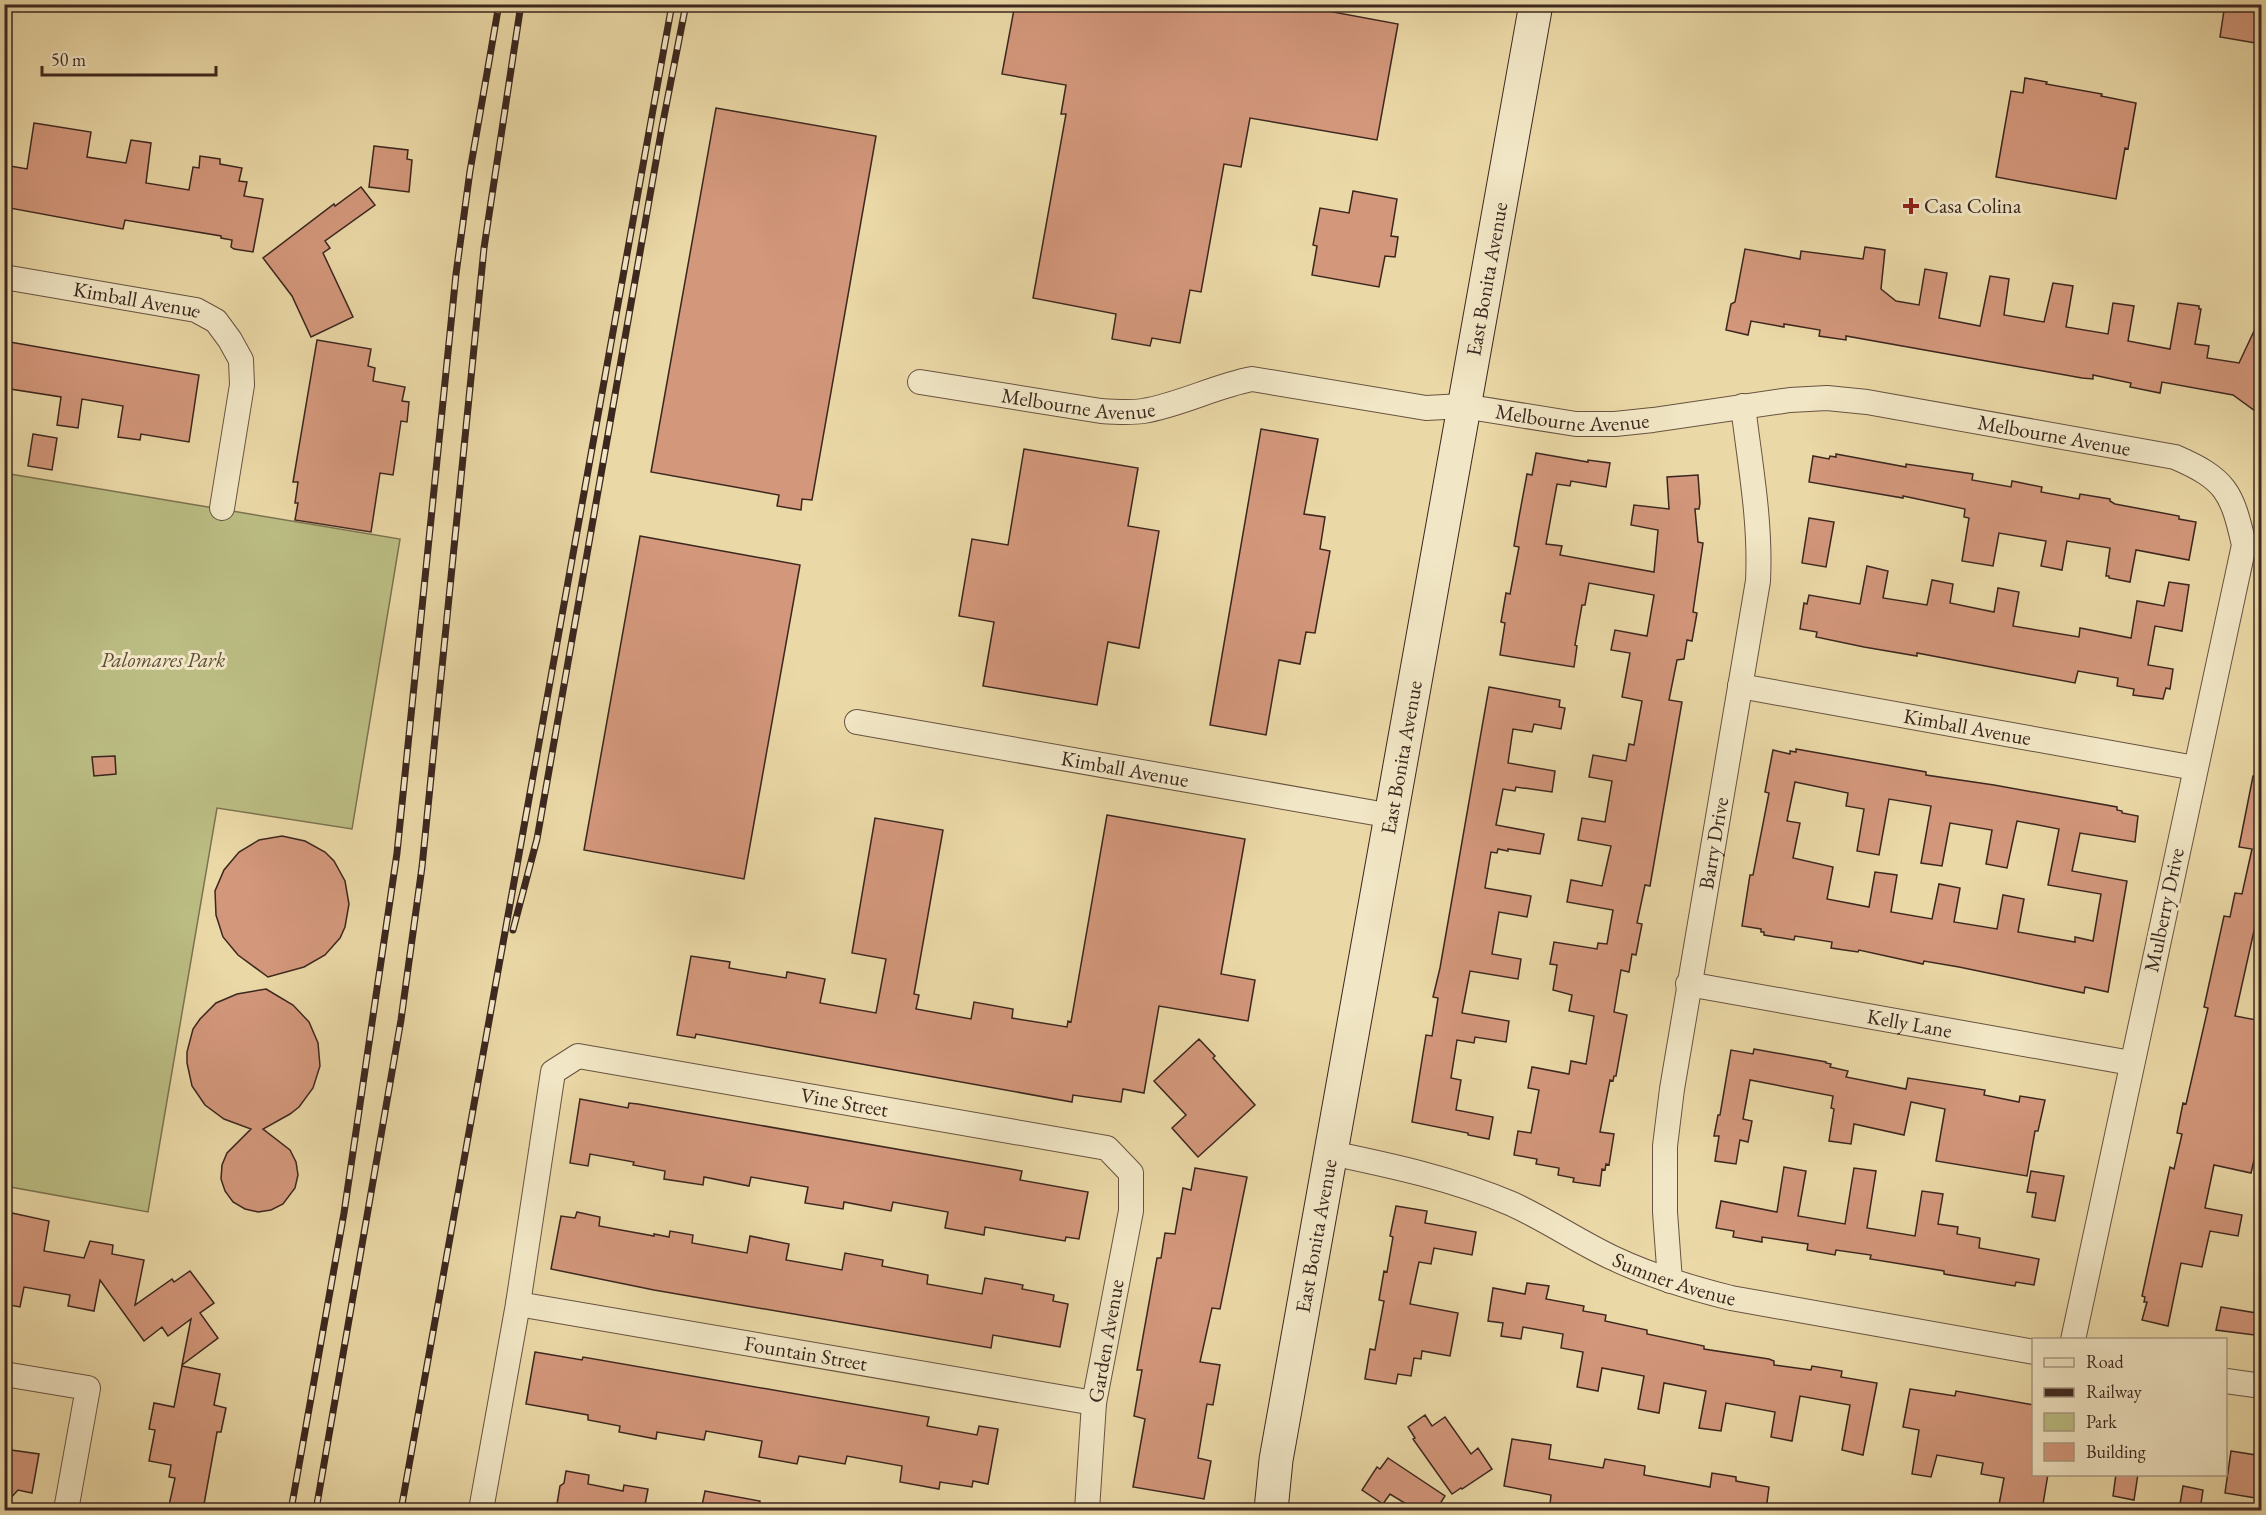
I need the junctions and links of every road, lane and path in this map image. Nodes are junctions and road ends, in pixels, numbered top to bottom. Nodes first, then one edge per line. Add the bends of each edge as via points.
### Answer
1 (1536, 4) edge
2 (4, 277) edge
3 (920, 382) dead end
4 (1463, 406) junction
5 (1743, 406) junction
6 (2223, 484) joint
7 (222, 508) dead end
8 (1740, 686) junction
9 (857, 722) dead end
10 (2195, 768) junction
11 (1392, 816) junction
12 (1688, 984) junction
13 (2131, 1063) junction
14 (1331, 1153) junction
15 (1131, 1173) joint
16 (1670, 1281) junction
17 (518, 1304) junction
18 (2073, 1338) edge
19 (2032, 1352) edge
20 (4, 1374) edge
21 (2227, 1381) edge
22 (2262, 1386) edge
23 (1094, 1403) junction
24 (66, 1510) edge
25 (481, 1510) edge
26 (1087, 1510) edge
27 (1271, 1510) edge

1 - 4 main road, East Bonita Avenue
2 - 7 street, Kimball Avenue via 195,310 216,321 241,360 242,385
3 - 4 street, Melbourne Avenue via 1124,413 1145,411 1252,379 1426,408
4 - 5 street, Melbourne Avenue via 1605,424
4 - 11 main road, East Bonita Avenue
5 - 6 street, Melbourne Avenue via 1827,398 1867,402 2175,457
5 - 8 street, Barry Drive via 1760,547
6 - 10 street, Mulberry Drive via 2237,513 2244,545
8 - 10 street, Kimball Avenue
8 - 12 street, Barry Drive
9 - 11 street, Kimball Avenue
10 - 13 street, Mulberry Drive
11 - 14 main road, East Bonita Avenue
12 - 13 street, Kelly Lane
12 - 16 street, Barry Drive via 1665,1146
13 - 18 street, Mulberry Drive
14 - 16 street, Sumner Avenue via 1404,1168 1482,1192 1515,1205 1612,1258
14 - 27 main road, East Bonita Avenue via 1276,1460
15 - 17 street, Vine Street via 1107,1148 578,1056 553,1072
15 - 23 street, Garden Avenue via 1131,1210
16 - 19 street, Sumner Avenue via 1731,1298
17 - 23 street, Fountain Street
17 - 25 street
20 - 24 street via 87,1388
21 - 22 street
23 - 26 street, Garden Avenue

